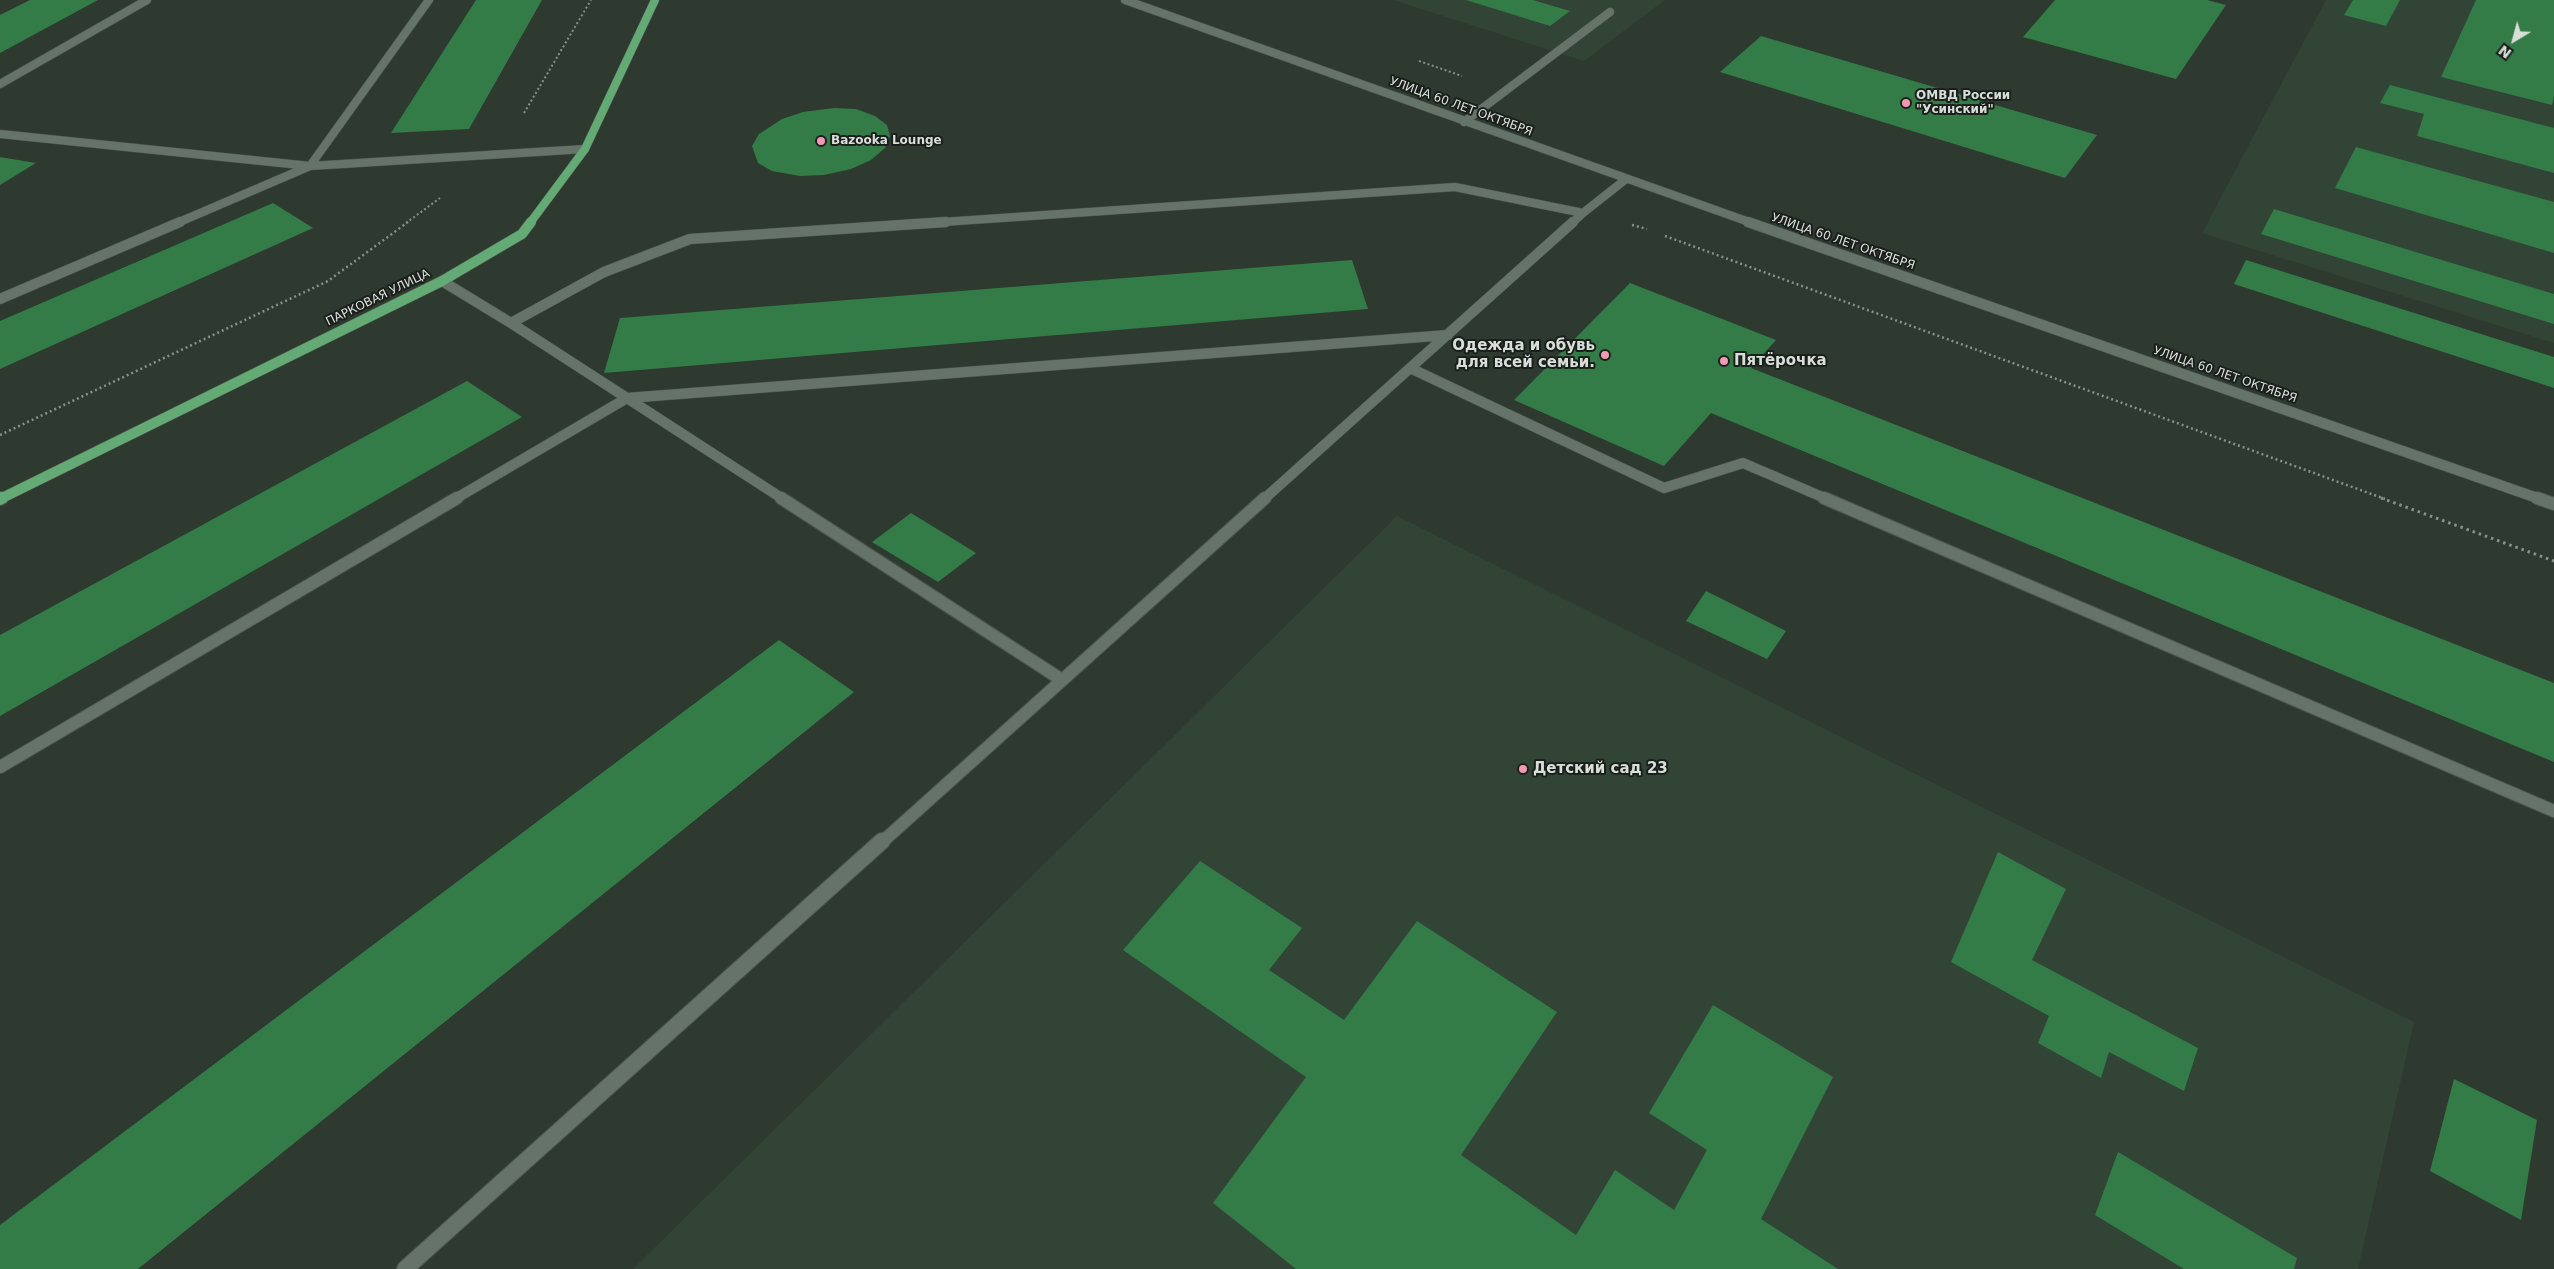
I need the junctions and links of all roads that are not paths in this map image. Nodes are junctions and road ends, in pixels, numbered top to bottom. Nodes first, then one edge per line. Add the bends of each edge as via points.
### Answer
1 (147, 0) edge
2 (429, 0) edge
3 (655, 0) edge
4 (1125, 0) edge
5 (1610, 12) dead end
6 (0, 84) edge
7 (1464, 122) junction
8 (0, 134) edge
9 (585, 150) junction
10 (310, 166) junction
11 (1626, 179) junction
12 (1583, 213) junction
13 (442, 281) junction
14 (0, 299) edge
15 (511, 323) junction
16 (1448, 334) junction
17 (1410, 368) junction
18 (627, 398) junction
19 (0, 499) edge
20 (2554, 504) edge
21 (1062, 680) junction
22 (0, 767) edge
23 (2554, 811) edge
24 (405, 1269) edge

1 - 6 street
2 - 10 street
3 - 9 main road, ПАРКОВАЯ УЛИЦА
4 - 7 street, УЛИЦА 60 ЛЕТ ОКТЯБРЯ
5 - 7 street
7 - 11 street, УЛИЦА 60 ЛЕТ ОКТЯБРЯ
8 - 10 street
9 - 10 street
9 - 13 main road, ПАРКОВАЯ УЛИЦА via 522,234
10 - 14 street
11 - 12 street
11 - 20 street, УЛИЦА 60 ЛЕТ ОКТЯБРЯ
12 - 15 street via 1455,187 690,239 604,272
12 - 16 street
13 - 15 street
13 - 19 main road, ПАРКОВАЯ УЛИЦА
15 - 18 street
16 - 17 street
16 - 18 street
17 - 21 street
17 - 23 street via 1664,488 1743,463
18 - 21 street
18 - 22 street
21 - 24 street

